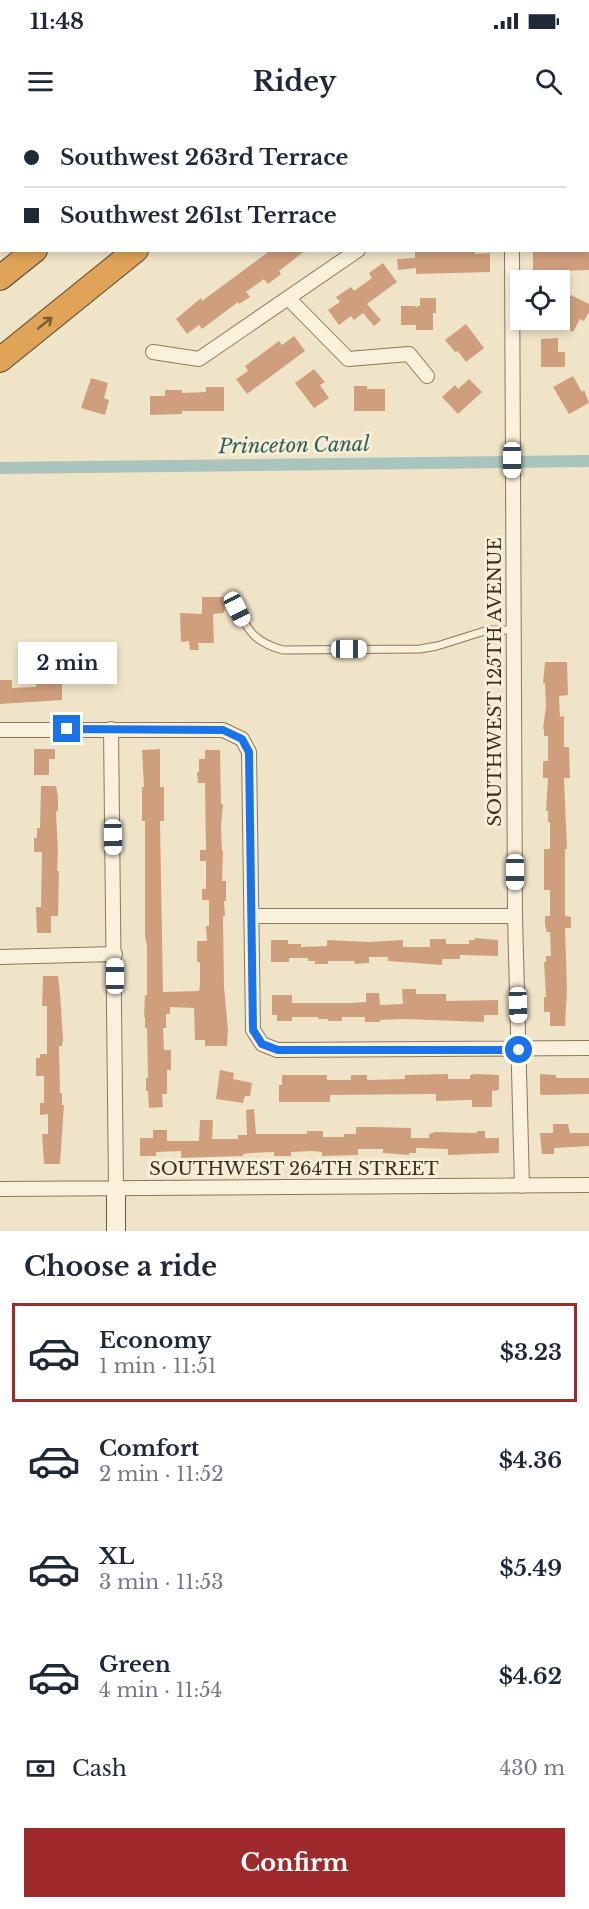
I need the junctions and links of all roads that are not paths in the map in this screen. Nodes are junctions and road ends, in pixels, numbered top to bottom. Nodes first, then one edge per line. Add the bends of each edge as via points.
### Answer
1 (32, 252) edge
2 (134, 252) edge
3 (355, 252) edge
4 (512, 252) edge
5 (0, 278) edge
6 (289, 299) junction
7 (153, 352) dead end
8 (0, 360) edge
9 (428, 376) dead end
10 (237, 609) dead end
11 (513, 630) junction
12 (111, 729) junction
13 (0, 730) edge
14 (252, 916) junction
15 (515, 916) junction
16 (115, 954) junction
17 (0, 957) edge
18 (589, 1048) edge
19 (519, 1050) junction
20 (589, 1185) edge
21 (522, 1186) junction
22 (116, 1188) junction
23 (0, 1189) edge
24 (116, 1231) edge

1 - 5 highway
8 -> 2 highway
3 - 6 street
4 - 11 street, SOUTHWEST 125TH AVENUE
6 - 7 street via 200,358
6 - 9 street via 348,359 409,354
10 - 11 lane via 247,629 265,645 283,650 420,649 488,630
11 - 15 street, SOUTHWEST 125TH AVENUE
12 - 13 street
12 - 14 street via 223,730 242,739 249,752
12 - 16 street
14 - 15 street
14 - 19 street via 253,1030 262,1044 278,1050
15 - 19 street, SOUTHWEST 125TH AVENUE
16 - 17 street
16 - 22 street
18 - 19 street
19 - 21 street, SOUTHWEST 125TH AVENUE
20 - 21 street, SOUTHWEST 264TH STREET
21 - 22 street, SOUTHWEST 264TH STREET
22 - 23 street, SOUTHWEST 264TH STREET
22 - 24 street

